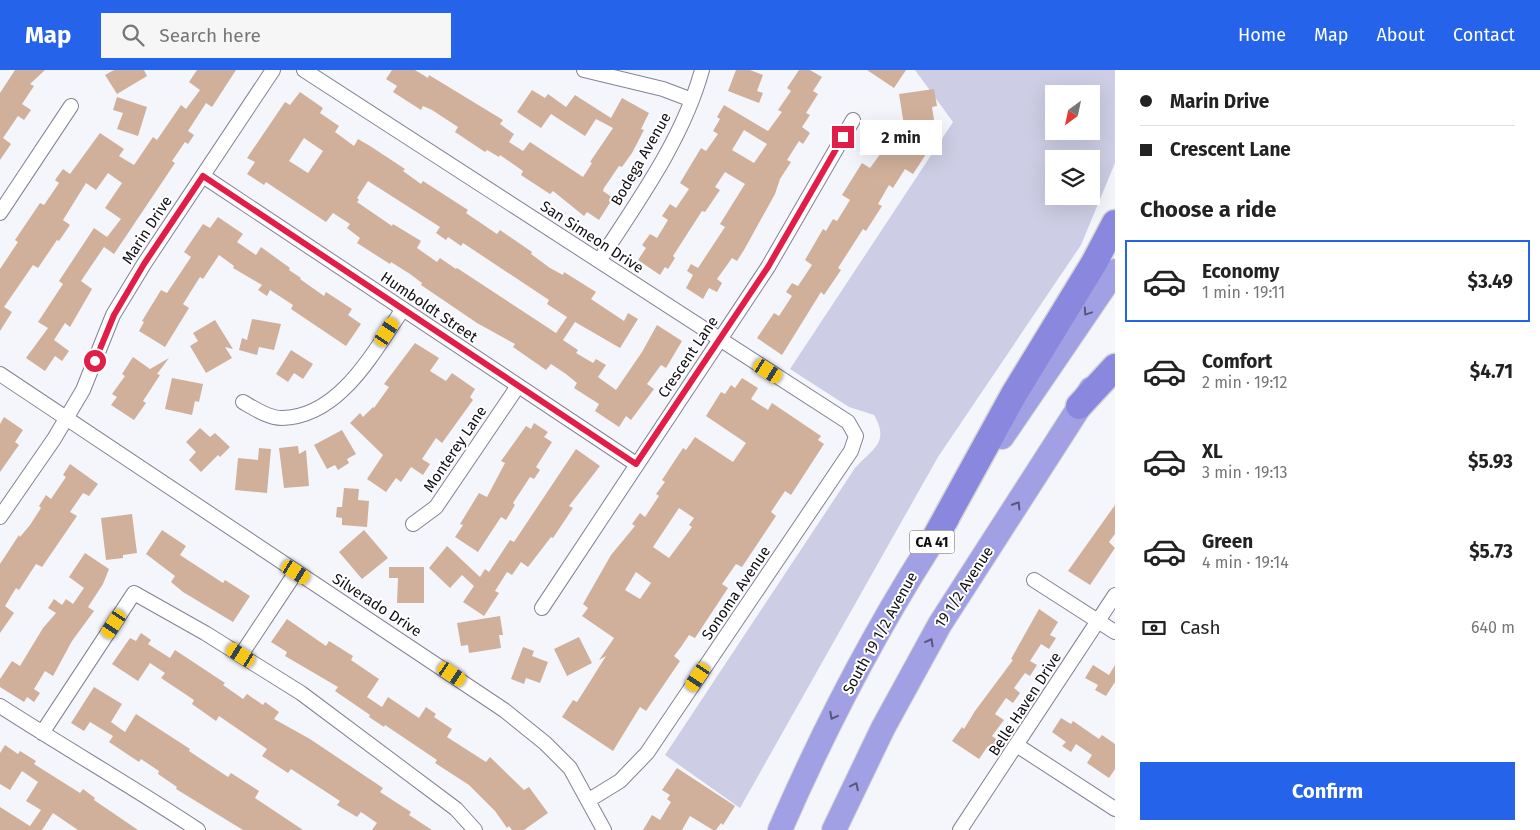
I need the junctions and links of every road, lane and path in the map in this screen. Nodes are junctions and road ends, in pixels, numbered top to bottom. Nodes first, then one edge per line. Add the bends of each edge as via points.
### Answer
1 (272, 70) edge
2 (304, 70) edge
3 (584, 70) edge
4 (702, 70) edge
5 (692, 100) junction
6 (71, 106) dead end
7 (853, 120) dead end
8 (203, 176) junction
9 (0, 212) edge
10 (1115, 223) edge
11 (599, 261) junction
12 (1115, 272) edge
13 (403, 309) junction
14 (719, 340) junction
15 (1115, 357) edge
16 (1115, 367) edge
17 (0, 374) edge
18 (518, 386) junction
19 (243, 402) dead end
20 (1079, 406) junction
21 (67, 417) junction
22 (856, 436) joint
23 (636, 464) junction
24 (0, 516) edge
25 (413, 524) dead end
26 (936, 536) junction
27 (296, 572) junction
28 (1034, 580) dead end
29 (1115, 595) edge
30 (542, 608) dead end
31 (1099, 622) junction
32 (1115, 632) edge
33 (241, 655) junction
34 (0, 706) edge
35 (42, 733) junction
36 (1018, 746) junction
37 (589, 800) junction
38 (1115, 809) edge
39 (198, 830) edge
40 (475, 830) edge
41 (604, 830) edge
42 (780, 830) edge
43 (834, 830) edge
44 (960, 830) edge

1 - 8 street, Marin Drive
2 - 11 street, San Simeon Drive
3 - 5 street via 655,87
4 - 5 street, Bodega Avenue
5 - 11 street, Bodega Avenue via 662,160
6 - 9 street
7 - 14 street, Crescent Lane via 768,267
8 - 13 street, Humboldt Street
8 - 21 street, Marin Drive via 114,315 83,390
10 - 26 highway via 1014,394
11 - 14 street, San Simeon Drive
12 -> 26 highway, South 19 1/2 Avenue / CA 41
13 - 18 street, Humboldt Street
13 - 19 street via 356,376 332,400 306,414 281,418 260,412
14 - 22 street, San Simeon Drive via 848,422
14 - 23 street, Crescent Lane
15 - 20 highway, 19 1/2 Avenue
16 - 20 highway
17 - 21 street, Silverado Drive
18 - 23 street, Humboldt Street
18 - 25 street, Monterey Lane via 436,507
43 -> 20 highway, 19 1/2 Avenue via 883,728 940,624
21 - 24 street, Marin Drive
21 - 27 street, Silverado Drive
22 - 37 street, Sonoma Avenue via 851,451 648,753 620,781
23 - 30 street, Crescent Lane
26 -> 42 highway, South 19 1/2 Avenue / CA 41 via 830,721
27 - 33 street
27 - 37 street, Silverado Drive via 504,710 546,742 570,768
28 - 31 street
29 - 31 street, Belle Haven Drive
31 - 32 street
31 - 36 street, Belle Haven Drive
33 - 35 street via 134,593
33 - 40 street via 395,762 456,809
34 - 35 street
35 - 39 street
36 - 38 street
36 - 44 street, Belle Haven Drive
37 - 41 street, Silverado Drive

